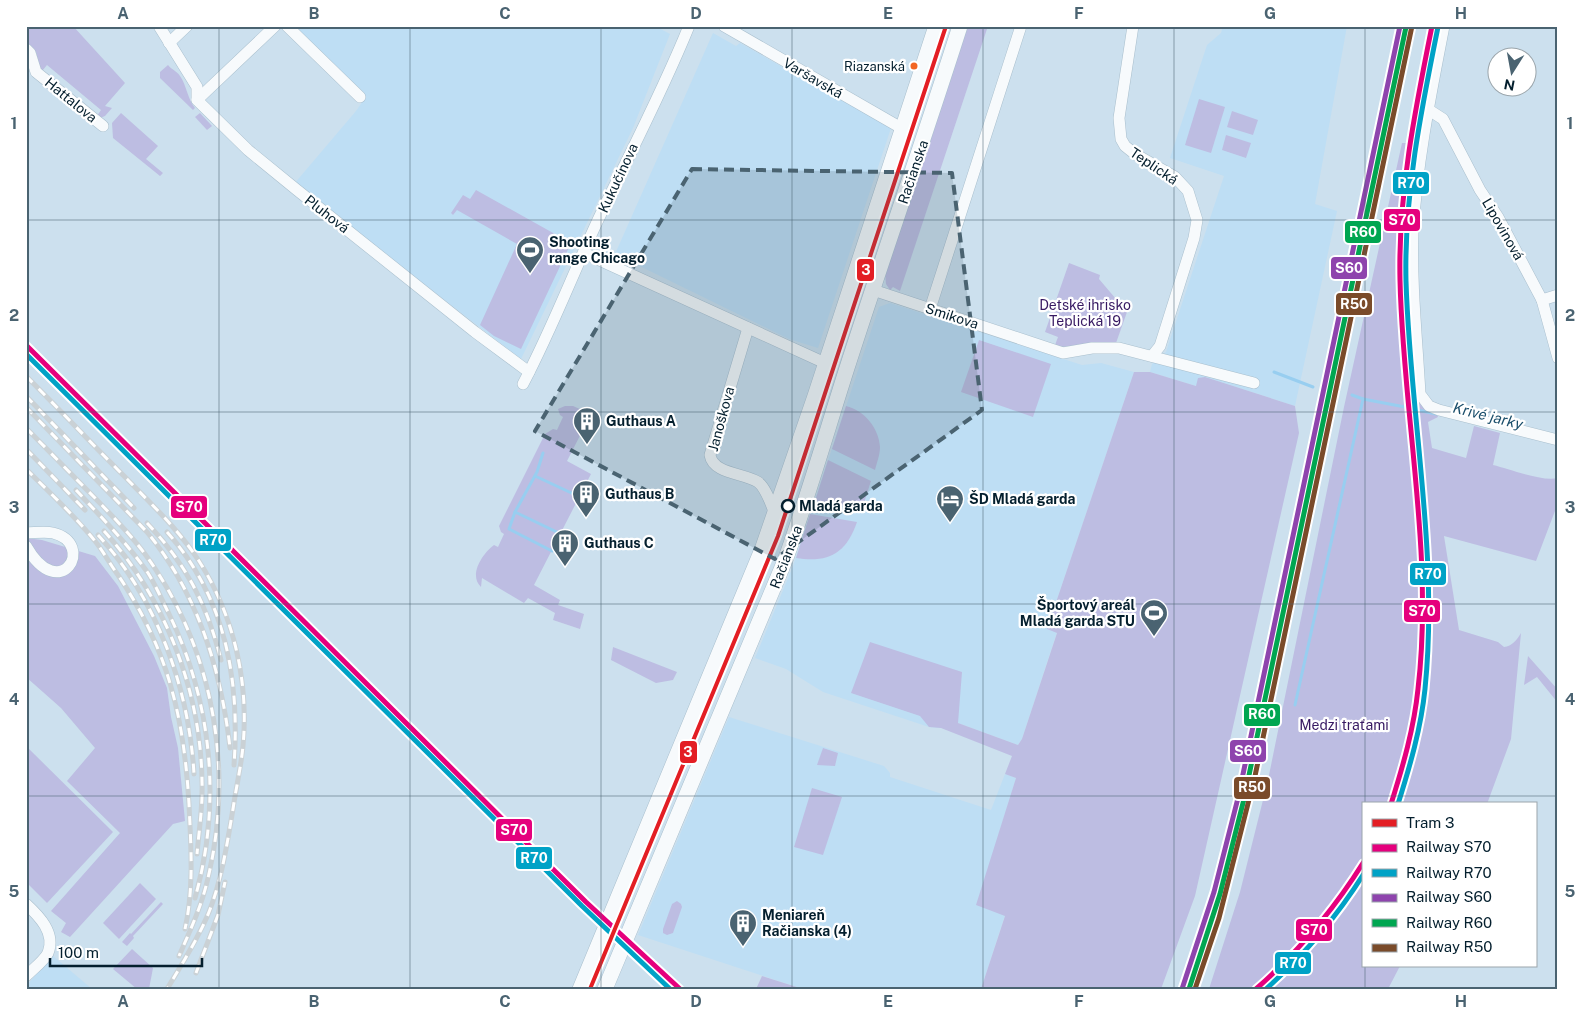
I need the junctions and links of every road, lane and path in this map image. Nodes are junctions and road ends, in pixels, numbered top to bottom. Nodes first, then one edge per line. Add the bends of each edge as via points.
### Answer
1 (159, 26) edge
2 (186, 26) edge
3 (275, 26) edge
4 (287, 26) edge
5 (689, 26) edge
6 (724, 26) edge
7 (936, 26) edge
8 (960, 26) edge
9 (1021, 26) edge
10 (1133, 26) edge
11 (1444, 26) edge
12 (169, 44) junction
13 (26, 49) edge
14 (360, 97) dead end
15 (197, 100) junction
16 (1429, 110) junction
17 (103, 126) dead end
18 (903, 128) junction
19 (584, 253) junction
20 (873, 290) junction
21 (1558, 295) edge
22 (1542, 300) junction
23 (930, 309) junction
24 (748, 328) junction
25 (1152, 356) junction
26 (1558, 358) edge
27 (825, 364) junction
28 (529, 372) junction
29 (1254, 383) dead end
30 (523, 384) dead end
31 (1558, 440) edge
32 (775, 514) junction
33 (26, 533) edge
34 (26, 546) edge
35 (26, 904) edge
36 (26, 976) edge
37 (580, 989) edge
38 (605, 989) edge

1 - 12 street, Pluhová
2 - 12 street
3 - 15 street
4 - 14 street
5 - 19 street, Kukučínova
6 - 18 street, Varšavská
7 - 18 main road, Račianska
8 - 20 main road, Račianska
9 - 23 street
10 - 25 street, Teplická via 1119,118 1121,139 1135,154 1175,177 1188,191 1197,220 1160,346
11 - 16 street
12 - 15 street, Pluhová via 197,87
13 - 17 street, Hattalova via 36,72
15 - 28 street, Pluhová via 248,150
16 - 22 street, Lipovinová via 1443,119
16 - 31 street via 1413,232 1420,394 1429,406 1439,410
18 - 27 main road, Račianska
19 - 24 street
19 - 28 street, Kukučínova
20 - 23 street, Smikova
20 - 38 main road, Račianska via 786,558
21 - 22 street
22 - 26 street, Lipovinová
23 - 25 street, Smikova via 1063,353 1119,348
24 - 27 street
24 - 32 street, Janoškova via 710,455 714,464 758,482
25 - 29 street, Smikova
27 - 32 main road, Račianska
28 - 30 street, Kukučínova
32 - 37 main road, Račianska
33 - 34 street via 53,532 64,538 74,552 73,559 63,572 53,572 38,563
35 - 36 street via 46,926 49,946 48,953

